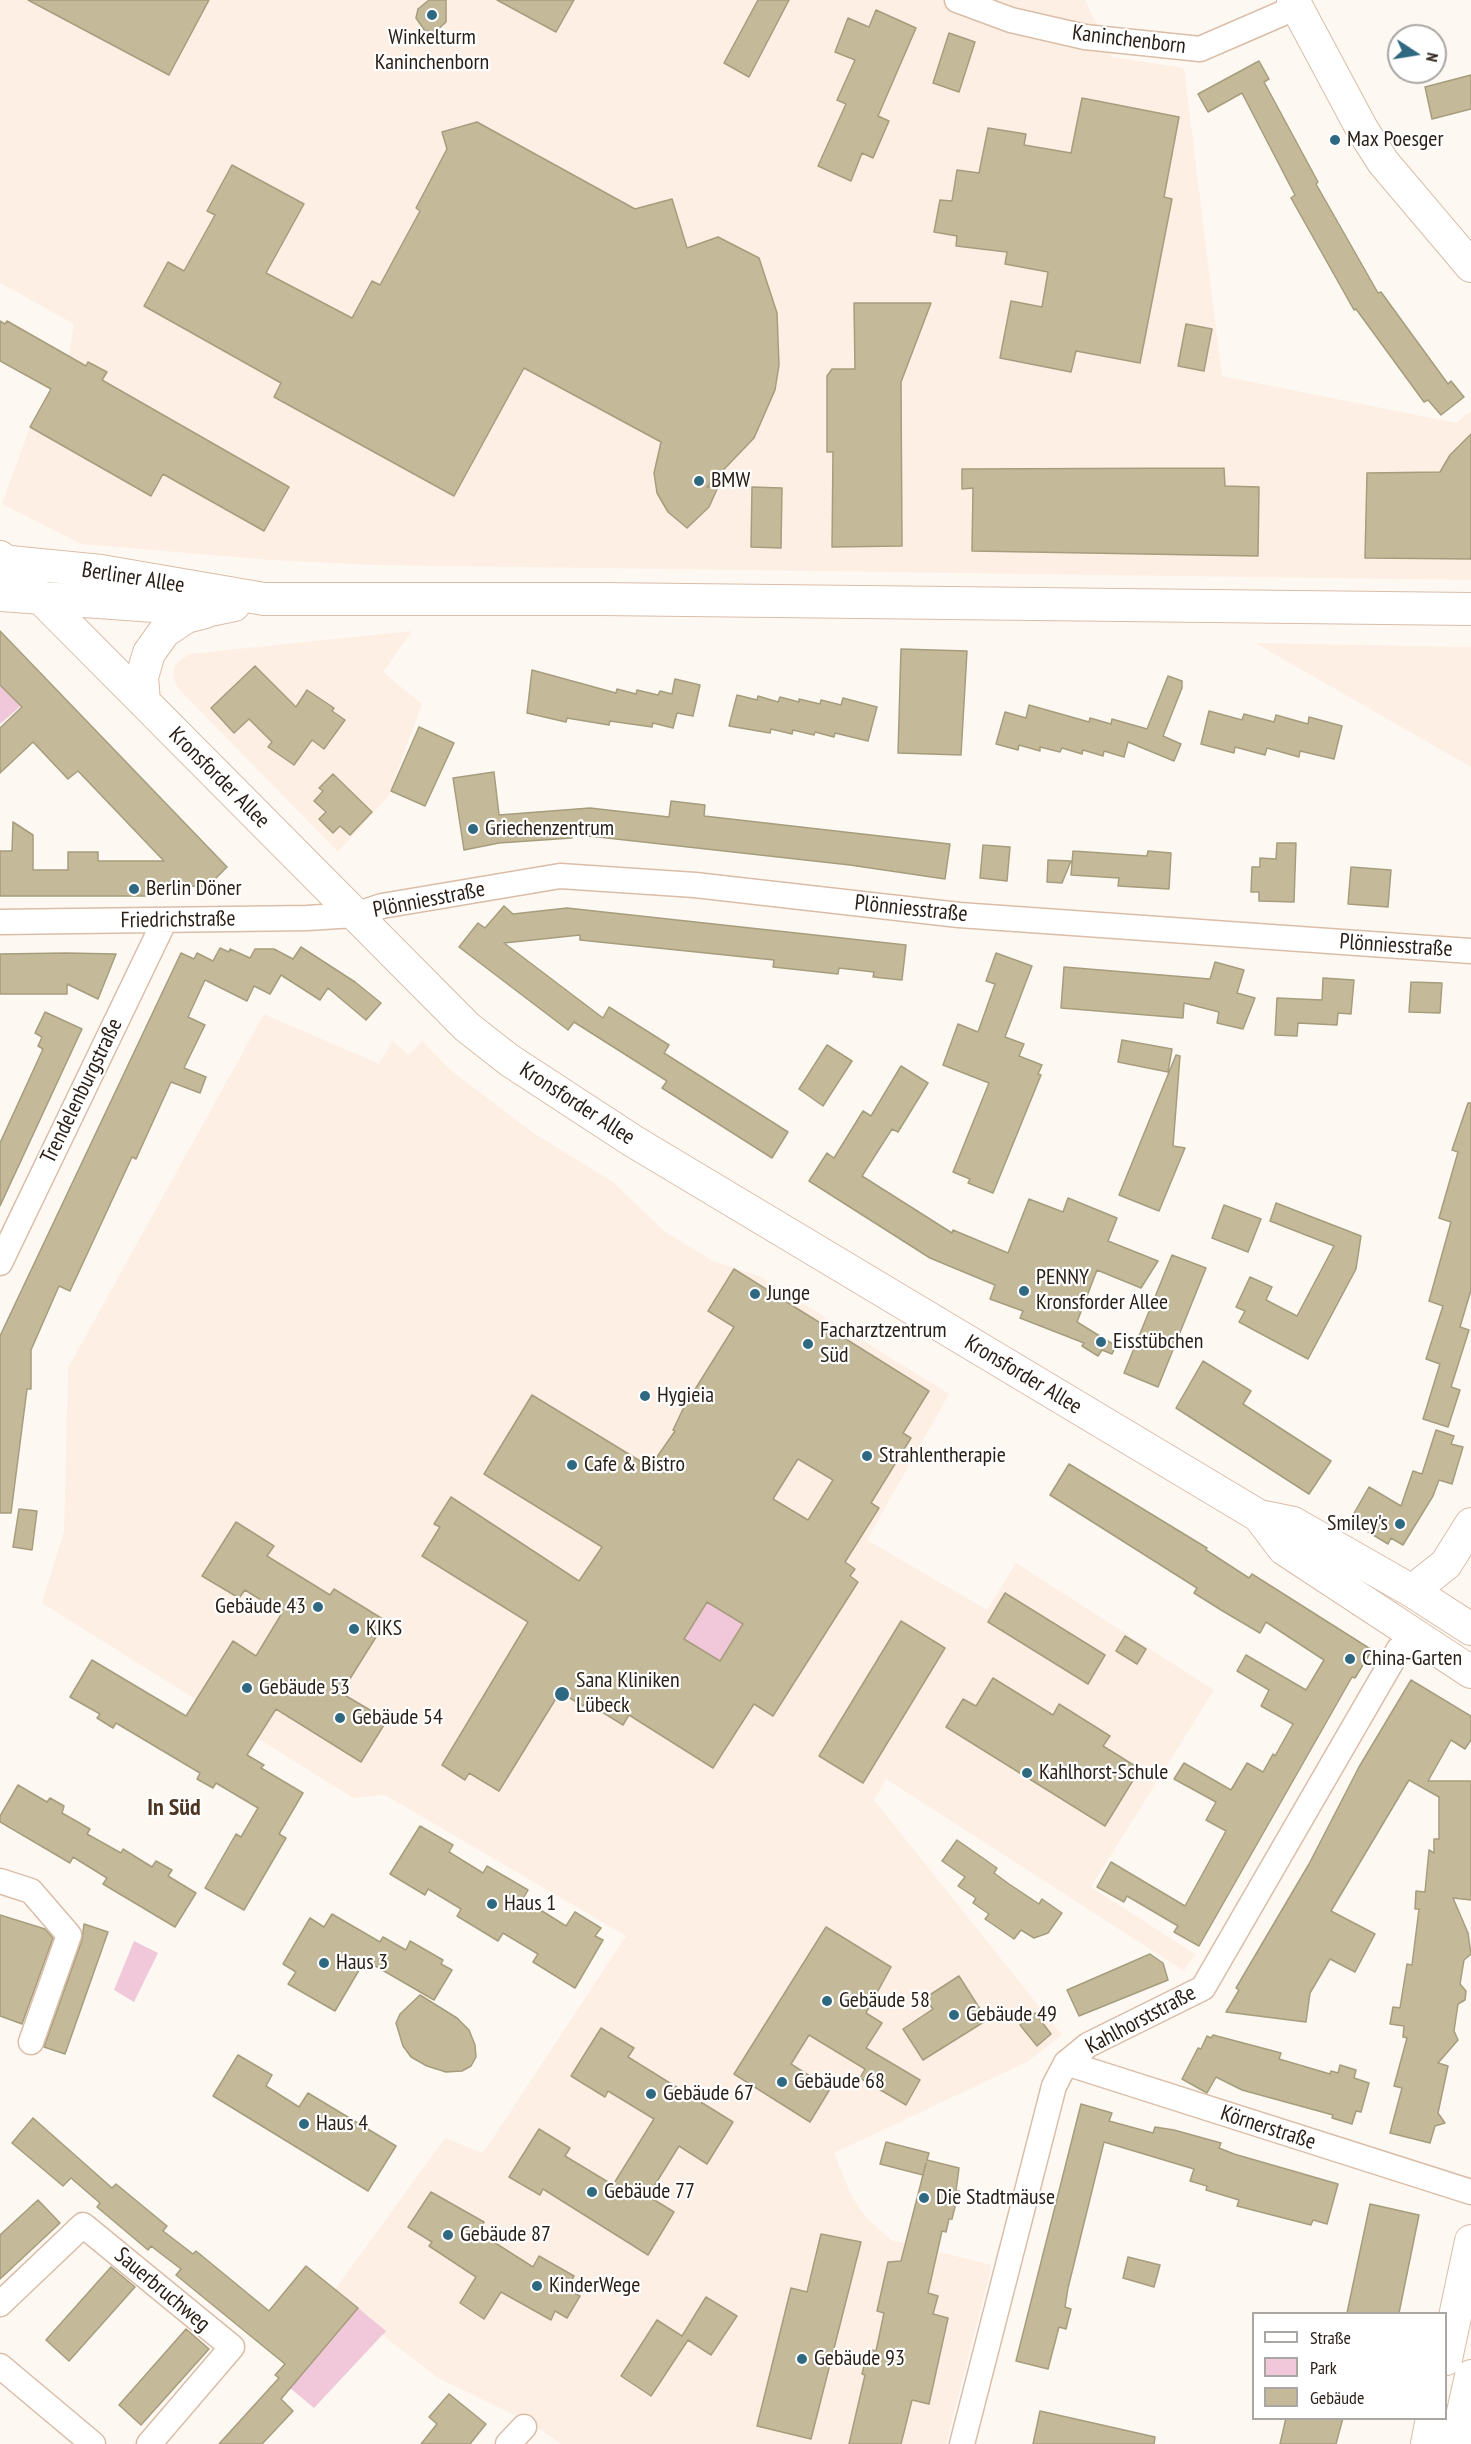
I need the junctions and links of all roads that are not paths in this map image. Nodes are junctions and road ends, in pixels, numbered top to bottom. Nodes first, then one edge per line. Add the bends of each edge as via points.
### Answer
1 (957, 0) edge
2 (1295, 3) edge
3 (1471, 266) edge
4 (1, 560) edge
5 (0, 595) edge
6 (41, 598) junction
7 (264, 599) junction
8 (1471, 609) edge
9 (210, 610) junction
10 (144, 702) junction
11 (355, 915) junction
12 (165, 920) junction
13 (0, 922) edge
14 (1471, 951) edge
15 (0, 1263) edge
16 (1259, 1516) junction
17 (1471, 1524) edge
18 (1412, 1591) junction
19 (1471, 1629) edge
20 (1415, 1636) junction
21 (1471, 1672) edge
22 (0, 1881) edge
23 (31, 2042) dead end
24 (1066, 2062) junction
25 (1471, 2192) edge
26 (1471, 2241) edge
27 (0, 2304) edge
28 (1447, 2354) edge
29 (0, 2366) edge
30 (1471, 2376) edge
31 (1432, 2420) edge
32 (93, 2444) edge
33 (149, 2444) edge
34 (962, 2444) edge
35 (1427, 2444) edge
36 (1456, 2444) edge

1 - 2 street, Kaninchenborn via 1011,20 1085,37 1200,49
2 - 3 main road via 1383,162
4 - 6 main road, Kronsforder Allee
4 - 7 main road, Berliner Allee
5 - 6 main road
6 - 9 main road
6 - 10 main road, Kronsforder Allee
7 - 8 main road
7 - 9 main road
9 - 10 main road via 186,617 164,632 149,653
10 - 11 main road, Kronsforder Allee
11 - 12 street, Friedrichstraße
11 - 14 street, Plönniesstraße via 382,906 560,876 695,885 959,915
11 - 16 main road, Kronsforder Allee via 467,1027 541,1083
12 - 13 street, Friedrichstraße
12 - 15 street, Trendelenburgstraße
16 - 18 main road, Kronsforder Allee via 1293,1523
16 - 20 main road, Kronsforder Allee via 1284,1549
17 - 18 main road via 1446,1564
18 - 19 main road, Kronsforder Allee
20 - 21 main road, Kronsforder Allee
20 - 24 street, Kahlhorststraße via 1399,1650 1203,1988 1088,2045
22 - 23 street via 31,1891 69,1935
24 - 25 street, Körnerstraße
24 - 34 street, Kahlhorststraße via 1054,2086
26 - 28 main road
27 - 33 street, Sauerbruchweg via 83,2225 232,2347
29 - 32 street
30 - 36 main road
31 - 35 main road

